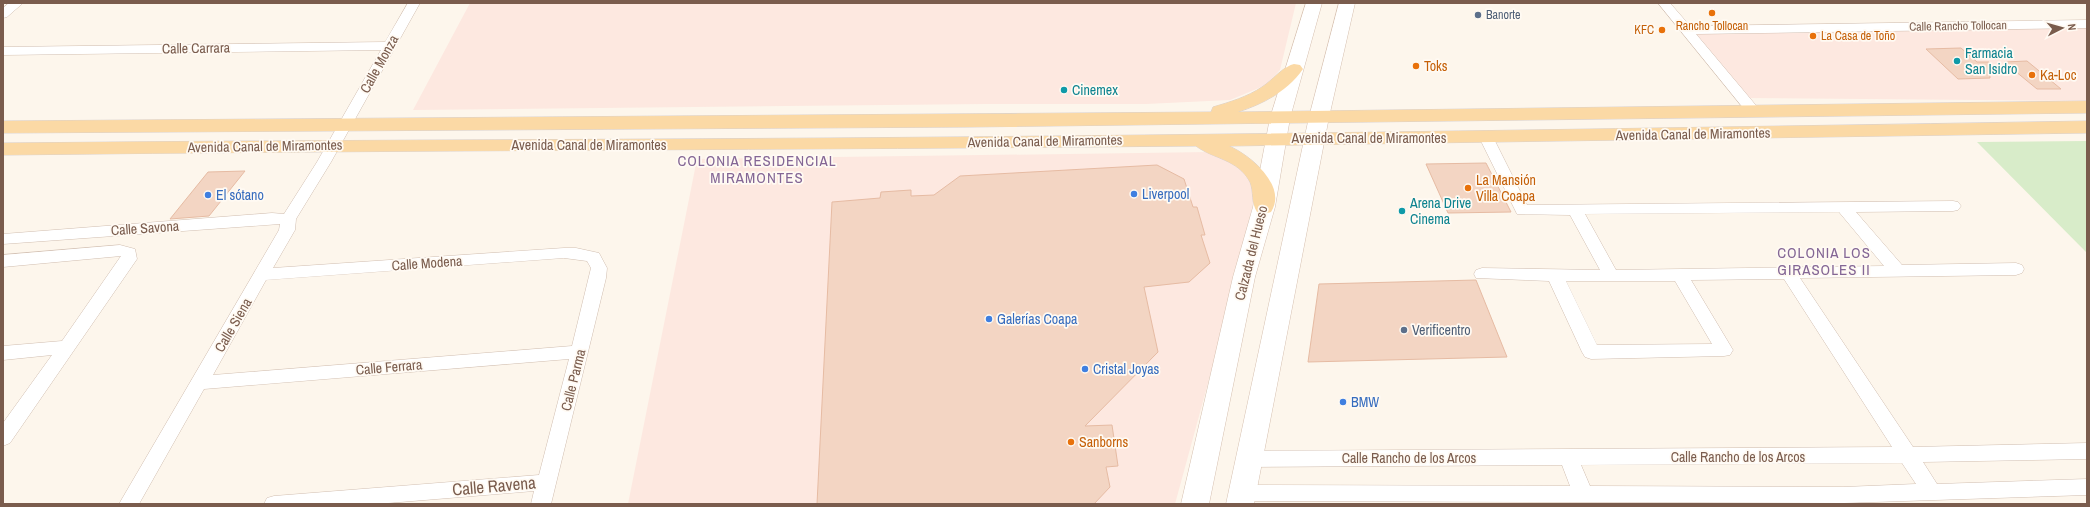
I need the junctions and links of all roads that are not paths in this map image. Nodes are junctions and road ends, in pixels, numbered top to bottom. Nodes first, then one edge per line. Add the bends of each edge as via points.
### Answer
1 (17, 3) edge
2 (414, 3) edge
3 (1314, 3) edge
4 (1347, 3) edge
5 (1664, 3) edge
6 (3, 14) edge
7 (2087, 24) edge
8 (1686, 30) junction
9 (390, 46) junction
10 (3, 51) edge
11 (1294, 69) junction
12 (2087, 107) edge
13 (1754, 112) junction
14 (1319, 117) junction
15 (1280, 118) junction
16 (1162, 119) junction
17 (345, 125) junction
18 (3, 127) edge
19 (2087, 127) edge
20 (1486, 137) junction
21 (1275, 139) junction
22 (1315, 139) junction
23 (1182, 140) junction
24 (334, 145) junction
25 (3, 149) edge
26 (1954, 206) dead end
27 (1264, 207) junction
28 (1843, 207) junction
29 (1575, 210) junction
30 (288, 219) junction
31 (3, 239) edge
32 (593, 257) joint
33 (3, 261) edge
34 (2016, 269) dead end
35 (1898, 271) junction
36 (1482, 274) dead end
37 (1554, 274) junction
38 (1789, 274) junction
39 (261, 275) junction
40 (1611, 276) junction
41 (1680, 276) junction
42 (67, 347) junction
43 (580, 352) junction
44 (3, 353) edge
45 (199, 383) junction
46 (3, 438) edge
47 (2087, 451) edge
48 (1907, 455) junction
49 (1569, 458) junction
50 (1249, 459) junction
51 (547, 482) junction
52 (2087, 487) edge
53 (1931, 491) junction
54 (1583, 494) junction
55 (1241, 499) edge
56 (1514, 499) edge
57 (1695, 499) edge
58 (1846, 500) edge
59 (129, 504) edge
60 (274, 504) edge
61 (541, 504) edge
62 (1195, 504) edge

1 - 6 street
2 - 9 street, Calle Monza
3 - 11 main road, Calzada del Hueso
4 - 14 main road
5 - 8 street
7 - 8 street, Calle Rancho Tollocan
8 - 13 street
9 - 10 street, Calle Carrara
9 - 17 street, Calle Monza
11 - 15 main road, Calzada del Hueso
11 - 16 main road via 1275,88 1247,103 1199,116
12 - 13 main road, Avenida Canal de Miramontes
13 - 14 main road, Avenida Canal de Miramontes
14 - 15 main road, Avenida Canal de Miramontes
14 - 22 main road
15 - 16 main road, Avenida Canal de Miramontes
15 - 21 main road, Calzada del Hueso
16 - 17 main road, Avenida Canal de Miramontes
17 - 18 main road, Avenida Canal de Miramontes
17 - 24 street, Calle Monza
19 - 20 main road, Avenida Canal de Miramontes
20 - 22 main road, Avenida Canal de Miramontes
20 - 29 street via 1522,210
21 - 22 main road, Avenida Canal de Miramontes
21 - 23 main road, Avenida Canal de Miramontes
21 - 27 main road, Calzada del Hueso
22 - 50 main road
23 - 24 main road, Avenida Canal de Miramontes
23 - 27 main road via 1216,147 1247,165 1264,189
24 - 25 main road, Avenida Canal de Miramontes
24 - 30 street, Calle Siena
26 - 28 street
27 - 62 main road, Calzada del Hueso via 1244,277
28 - 29 street
28 - 35 street
29 - 40 street
30 - 31 street, Calle Savona via 272,218
30 - 39 street, Calle Siena via 287,230
32 - 39 street, Calle Modena via 564,253
32 - 43 street, Calle Parma via 599,268 598,278
33 - 42 street via 120,250 129,253 129,259
34 - 35 street
35 - 38 street
36 - 37 street
37 - 40 street
37 - 41 street via 1591,352 1724,350
38 - 41 street
38 - 48 street
39 - 45 street, Calle Siena
40 - 41 street
42 - 44 street
42 - 46 street
43 - 45 street, Calle Ferrara
43 - 51 street, Calle Parma
45 - 59 street, Calle Siena
47 - 48 street, Calle Rancho de los Arcos
48 - 49 street, Calle Rancho de los Arcos
48 - 53 street
49 - 50 street, Calle Rancho de los Arcos
49 - 54 street
50 - 55 main road
51 - 60 street, Calle Ravena
51 - 61 street, Calle Parma
52 - 53 street
53 - 58 street
54 - 56 street
54 - 57 street
55 - 56 street
57 - 58 street

